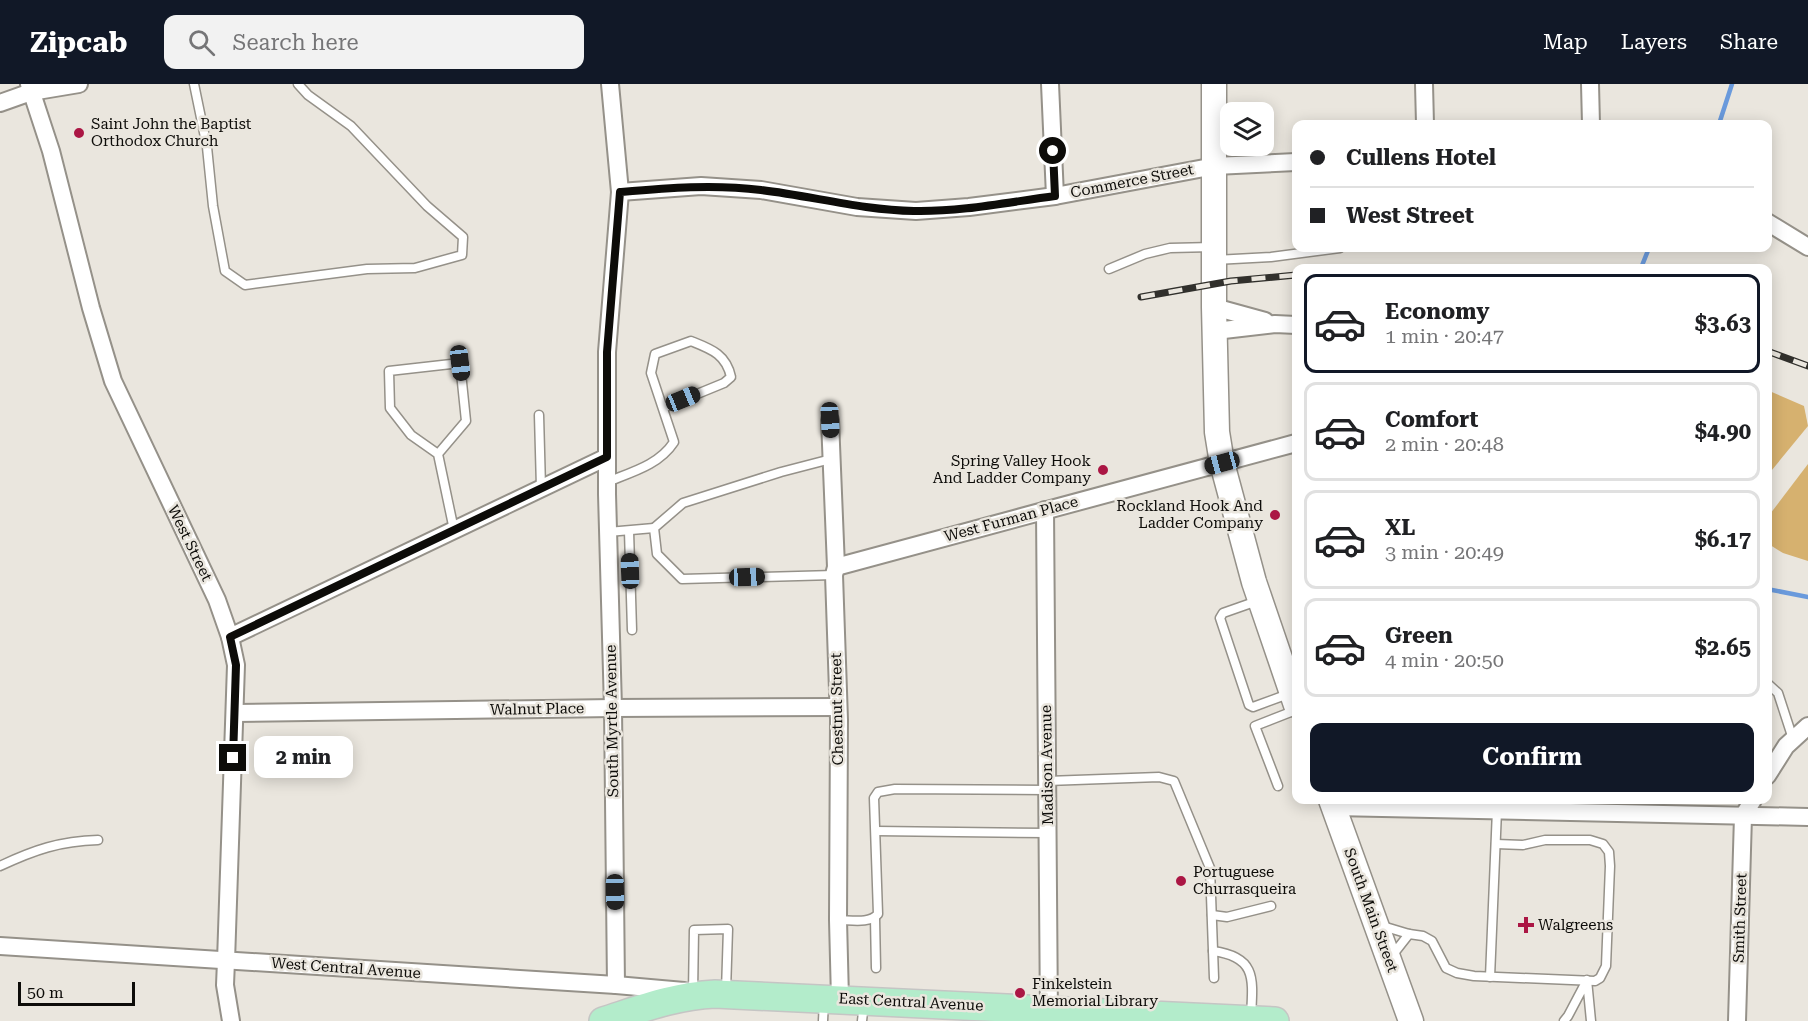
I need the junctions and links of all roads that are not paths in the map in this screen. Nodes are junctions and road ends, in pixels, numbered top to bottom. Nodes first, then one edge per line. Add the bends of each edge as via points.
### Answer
1 (79, 84) edge
2 (194, 84) edge
3 (298, 84) edge
4 (610, 84) edge
5 (1050, 84) edge
6 (1214, 84) edge
7 (1424, 84) edge
8 (1590, 84) edge
9 (30, 88) edge
10 (0, 103) edge
11 (1425, 120) edge
12 (1591, 120) edge
13 (1292, 162) edge
14 (1215, 166) junction
15 (620, 192) junction
16 (1055, 196) junction
17 (1772, 225) edge
18 (1808, 247) edge
19 (1309, 252) edge
20 (1215, 263) junction
21 (1109, 270) dead end
22 (1215, 319) junction
23 (1275, 324) junction
24 (1292, 325) edge
25 (663, 408) junction
26 (539, 415) dead end
27 (830, 420) dead end
28 (1292, 444) edge
29 (438, 454) junction
30 (607, 457) junction
31 (831, 459) junction
32 (1222, 463) junction
33 (607, 482) junction
34 (541, 489) junction
35 (1045, 510) junction
36 (654, 528) junction
37 (454, 530) junction
38 (629, 531) junction
39 (608, 532) junction
40 (835, 571) junction
41 (1260, 600) junction
42 (633, 630) dead end
43 (230, 637) junction
44 (1772, 688) edge
45 (1292, 696) edge
46 (1292, 702) edge
47 (1292, 703) edge
48 (838, 707) junction
49 (613, 708) junction
50 (235, 713) junction
51 (1808, 726) edge
52 (1793, 739) junction
53 (1772, 768) edge
54 (1047, 786) junction
55 (1278, 786) dead end
56 (1332, 804) edge
57 (1383, 804) edge
58 (1750, 804) edge
59 (1486, 806) edge
60 (1743, 816) junction
61 (1808, 817) edge
62 (876, 831) junction
63 (1048, 833) junction
64 (98, 840) dead end
65 (1496, 844) junction
66 (0, 866) edge
67 (1271, 906) dead end
68 (1212, 915) junction
69 (874, 918) junction
70 (838, 920) junction
71 (1376, 924) junction
72 (1409, 934) junction
73 (0, 946) edge
74 (1213, 951) junction
75 (1389, 960) junction
76 (226, 961) junction
77 (876, 968) dead end
78 (1490, 977) junction
79 (1214, 978) dead end
80 (1587, 980) junction
81 (616, 985) junction
82 (726, 994) junction
83 (692, 995) junction
84 (843, 1008) edge
85 (1049, 1015) edge
86 (639, 1016) edge
87 (1261, 1020) edge
88 (231, 1021) edge
89 (603, 1021) edge
90 (1411, 1021) edge
91 (1564, 1021) edge
92 (1591, 1021) edge
93 (1737, 1021) edge

1 - 9 street
2 - 3 lane via 225,271 245,285 367,269 415,268 462,255 463,237 351,126
4 - 15 street, South Myrtle Avenue
5 - 16 street
6 - 14 main road
7 - 11 street
8 - 12 street
9 - 10 street
9 - 43 street, West Street via 113,381 217,600
13 - 14 street, Commerce Street
14 - 16 street, Commerce Street
14 - 20 main road
15 - 16 street, Commerce Street via 700,186 761,190 857,207 916,211
15 - 30 street, South Myrtle Avenue via 607,352
17 - 18 street
19 - 20 lane
20 - 21 lane via 1161,250
20 - 22 main road
22 - 23 street
22 - 23 street
22 - 32 main road via 1217,432
23 - 24 street
25 - 25 lane via 651,373 655,354 691,341 718,352 731,377
25 - 33 lane via 674,442 667,452 652,464
26 - 34 lane
27 - 31 street, Chestnut Street
28 - 32 street, West Furman Place
29 - 29 lane via 411,435 390,408 388,371 460,363 466,421
29 - 37 lane
30 - 33 street, South Myrtle Avenue
30 - 34 street
31 - 36 lane via 683,503
31 - 40 street, Chestnut Street
32 - 35 street, West Furman Place
32 - 41 main road
33 - 39 street, South Myrtle Avenue
34 - 37 street
35 - 40 street, West Furman Place
35 - 54 street, Madison Avenue
36 - 38 lane
36 - 40 lane via 657,554 682,579
37 - 43 street
38 - 39 lane
38 - 42 lane
39 - 49 street, South Myrtle Avenue
40 - 48 street, Chestnut Street
41 - 45 main road
41 - 46 lane via 1223,613 1220,618 1240,683 1253,707
43 - 50 street, West Street via 236,665
44 - 52 lane via 1778,693
47 - 55 lane via 1255,726
48 - 49 street, Walnut Place
48 - 70 street, Chestnut Street
49 - 50 street, Walnut Place
49 - 81 street, South Myrtle Avenue
50 - 76 street, West Street
51 - 52 street
52 - 53 street
54 - 62 lane via 878,792 874,798
54 - 63 street, Madison Avenue
54 - 68 lane via 1159,777 1174,781 1210,868
56 - 71 main road, South Main Street
57 - 59 street
58 - 60 street
59 - 60 street
59 - 65 lane
60 - 61 street
60 - 93 street, Smith Street
62 - 63 lane
62 - 69 lane via 878,914
63 - 85 street, Madison Avenue
64 - 66 lane via 42,847
65 - 78 lane
65 - 80 lane via 1590,840 1603,844 1609,852 1606,966 1600,978
67 - 68 lane via 1227,917
68 - 74 lane
69 - 70 lane
69 - 77 lane
70 - 84 street, Chestnut Street
71 - 72 lane
71 - 75 main road, South Main Street
72 - 75 lane
72 - 78 lane via 1432,941 1446,968
73 - 76 street, West Central Avenue
74 - 79 lane
74 - 87 lane via 1237,957 1247,965
75 - 90 main road, South Main Street
76 - 81 street, West Central Avenue
76 - 88 street, West Street
78 - 80 lane
80 - 91 lane
80 - 92 lane
81 - 83 street, West Central Avenue via 678,989
82 - 83 main road, East Central Avenue
82 - 83 lane via 728,929 694,930
82 - 84 main road, East Central Avenue
83 - 86 main road, East Central Avenue
84 - 85 main road, East Central Avenue
85 - 87 main road, East Central Avenue
86 - 89 main road, East Central Avenue

